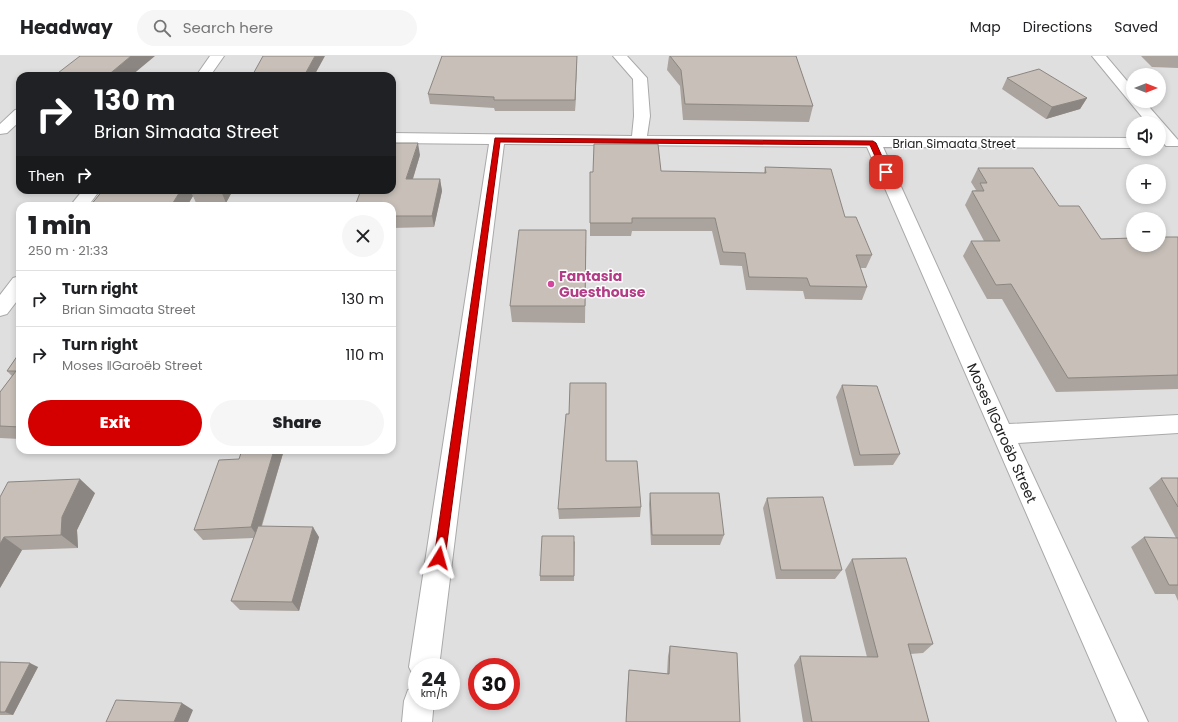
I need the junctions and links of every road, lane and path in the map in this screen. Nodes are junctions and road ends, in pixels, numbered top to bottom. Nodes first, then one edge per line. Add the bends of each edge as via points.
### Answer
1 (217, 56) edge
2 (620, 56) edge
3 (1099, 56) edge
4 (206, 72) edge
5 (1126, 89) edge
6 (1142, 108) edge
7 (1149, 116) edge
8 (16, 117) edge
9 (1, 130) edge
10 (16, 130) edge
11 (396, 138) edge
12 (497, 140) junction
13 (639, 141) junction
14 (873, 143) junction
15 (1126, 143) edge
16 (89, 194) edge
17 (82, 202) edge
18 (16, 288) edge
19 (0, 309) edge
20 (1178, 424) edge
21 (1002, 434) junction
22 (425, 658) edge
23 (419, 710) edge
24 (417, 722) edge
25 (1133, 722) edge

1 - 4 street
2 - 13 street via 640,78 642,116
3 - 5 street
6 - 7 street
8 - 9 street
9 - 10 street
11 - 12 street, Brian Simaata Street
12 - 13 street, Brian Simaata Street
12 - 22 street
13 - 14 street, Brian Simaata Street
14 - 15 street, Brian Simaata Street
14 - 21 street, Moses ǁGaroëb Street
16 - 17 street
18 - 19 street
20 - 21 street
21 - 25 street, Moses ǁGaroëb Street
23 - 24 street

